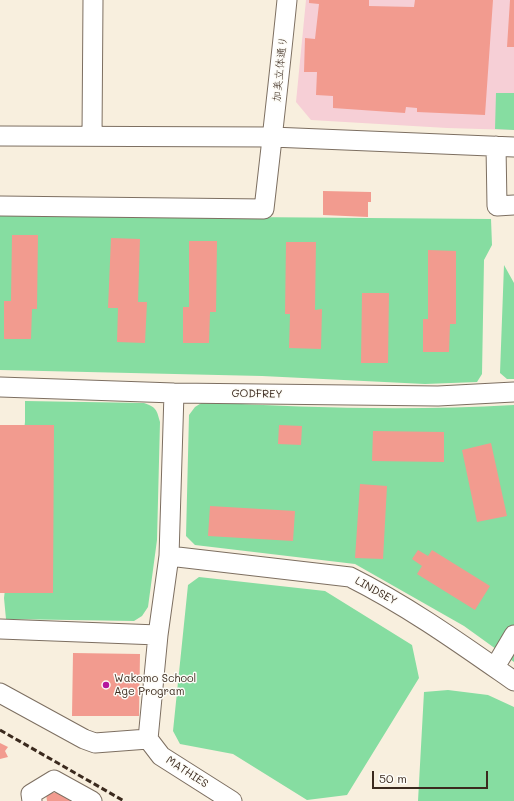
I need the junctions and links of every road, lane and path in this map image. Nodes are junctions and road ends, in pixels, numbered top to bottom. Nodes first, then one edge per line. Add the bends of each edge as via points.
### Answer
1 (93, 0) edge
2 (287, 0) edge
3 (0, 136) edge
4 (92, 136) junction
5 (272, 137) junction
6 (505, 146) edge
7 (514, 205) edge
8 (0, 206) edge
9 (0, 387) edge
10 (514, 392) edge
11 (174, 393) junction
12 (168, 556) junction
13 (0, 629) edge
14 (514, 635) edge
15 (158, 636) junction
16 (495, 667) junction
17 (514, 681) edge
18 (0, 694) edge
19 (148, 739) junction
20 (32, 801) edge
21 (92, 801) edge
22 (232, 801) edge

1 - 4 street
2 - 5 street, 加美立体通り
3 - 4 street
4 - 5 street
5 - 6 street
5 - 8 street, 加美立体通り via 264,209
6 - 7 street via 497,206
9 - 11 street, GODFREY
10 - 11 street, GODFREY via 438,396
11 - 12 street
12 - 15 street
12 - 16 street, LINDSEY via 350,577 412,612
13 - 15 street
14 - 16 street
15 - 19 street
16 - 17 street, LINDSEY
18 - 19 street via 95,743
19 - 22 street, MATHIES via 161,756
20 - 21 street via 31,794 54,780

